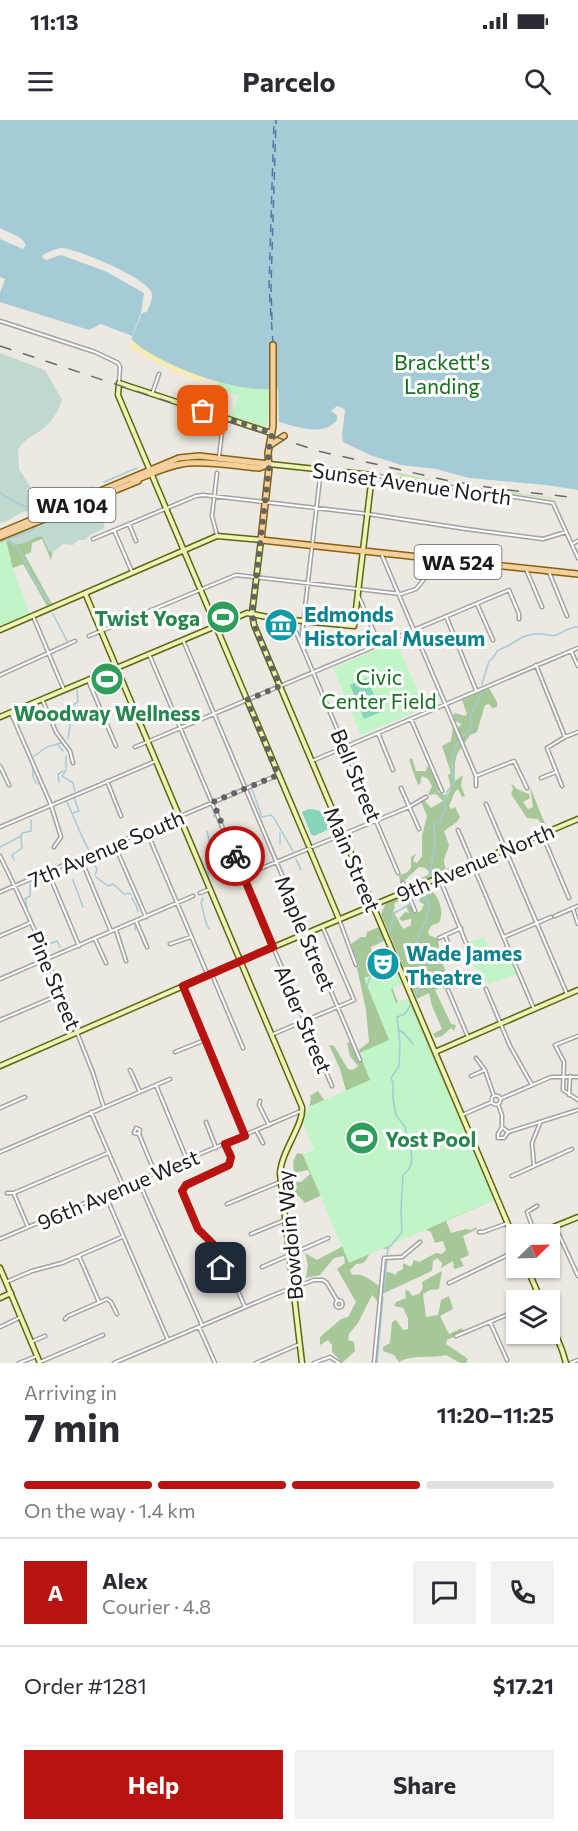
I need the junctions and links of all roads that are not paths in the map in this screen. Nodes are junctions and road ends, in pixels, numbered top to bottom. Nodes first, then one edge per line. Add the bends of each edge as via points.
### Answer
1 (0, 321) edge
2 (273, 345) dead end
3 (159, 374) dead end
4 (119, 383) junction
5 (152, 394) junction
6 (222, 432) dead end
7 (272, 433) junction
8 (284, 436) dead end
9 (272, 444) junction
10 (268, 453) junction
11 (199, 456) junction
12 (219, 459) junction
13 (189, 463) junction
14 (256, 463) junction
15 (269, 464) junction
16 (321, 469) junction
17 (151, 472) junction
18 (217, 473) dead end
19 (372, 475) junction
20 (214, 496) junction
21 (266, 502) junction
22 (316, 507) junction
23 (166, 508) junction
24 (368, 513) junction
25 (129, 524) junction
26 (114, 530) junction
27 (566, 532) junction
28 (0, 535) edge
29 (217, 536) junction
30 (93, 539) dead end
31 (261, 540) junction
32 (136, 541) dead end
33 (578, 541) edge
34 (572, 543) junction
35 (312, 546) junction
36 (183, 550) junction
37 (363, 551) junction
38 (381, 553) junction
39 (578, 558) edge
40 (450, 561) junction
41 (526, 569) junction
42 (549, 572) junction
43 (132, 573) junction
44 (578, 574) edge
45 (258, 578) junction
46 (308, 583) junction
47 (359, 589) junction
48 (201, 590) junction
49 (85, 593) junction
50 (397, 594) junction
51 (359, 597) junction
52 (477, 604) junction
53 (542, 607) dead end
54 (252, 613) junction
55 (33, 616) junction
56 (446, 616) junction
57 (567, 616) dead end
58 (291, 620) junction
59 (519, 620) dead end
60 (304, 621) junction
61 (216, 626) junction
62 (0, 630) edge
63 (412, 630) junction
64 (101, 631) junction
65 (89, 636) dead end
66 (183, 640) junction
67 (493, 640) dead end
68 (75, 641) dead end
69 (379, 644) junction
70 (301, 645) junction
71 (578, 648) edge
72 (571, 651) junction
73 (48, 653) junction
74 (149, 654) junction
75 (536, 665) junction
76 (578, 666) edge
77 (116, 668) junction
78 (313, 672) junction
79 (0, 675) edge
80 (88, 680) junction
81 (280, 686) junction
82 (64, 690) junction
83 (476, 690) junction
84 (42, 699) junction
85 (247, 700) junction
86 (444, 704) junction
87 (11, 712) junction
88 (214, 714) junction
89 (0, 717) edge
90 (411, 719) junction
91 (181, 728) junction
92 (578, 732) edge
93 (378, 733) junction
94 (565, 737) junction
95 (148, 742) junction
96 (116, 746) dead end
97 (135, 747) dead end
98 (344, 747) junction
99 (312, 760) junction
100 (156, 761) junction
101 (73, 763) dead end
102 (0, 766) edge
103 (393, 770) dead end
104 (556, 772) junction
105 (278, 775) junction
106 (476, 776) junction
107 (541, 778) dead end
108 (107, 781) junction
109 (9, 785) dead end
110 (476, 786) dead end
111 (562, 786) dead end
112 (245, 788) junction
113 (401, 788) dead end
114 (527, 788) dead end
115 (442, 791) dead end
116 (426, 797) dead end
117 (213, 802) junction
118 (486, 804) dead end
119 (51, 805) junction
120 (408, 807) junction
121 (121, 816) dead end
122 (179, 817) junction
123 (578, 819) edge
124 (376, 820) junction
125 (0, 827) edge
126 (419, 829) dead end
127 (458, 830) dead end
128 (147, 831) junction
129 (343, 834) junction
130 (542, 834) junction
131 (114, 845) junction
132 (54, 847) dead end
133 (310, 848) junction
134 (504, 849) junction
135 (0, 856) edge
136 (81, 859) junction
137 (276, 862) junction
138 (472, 863) junction
139 (48, 872) junction
140 (398, 873) dead end
141 (243, 876) junction
142 (439, 877) junction
143 (403, 883) dead end
144 (14, 887) junction
145 (210, 889) junction
146 (406, 890) junction
147 (0, 892) edge
148 (200, 893) dead end
149 (193, 896) dead end
150 (569, 898) dead end
151 (177, 904) junction
152 (372, 905) junction
153 (578, 906) edge
154 (573, 909) junction
155 (415, 911) dead end
156 (555, 916) dead end
157 (146, 917) junction
158 (551, 917) dead end
159 (339, 919) junction
160 (136, 921) junction
161 (30, 923) junction
162 (536, 923) junction
163 (578, 924) edge
164 (323, 926) junction
165 (461, 928) junction
166 (114, 931) junction
167 (306, 933) junction
168 (445, 935) junction
169 (0, 936) edge
170 (191, 937) junction
171 (439, 938) dead end
172 (503, 938) junction
173 (95, 939) junction
174 (466, 943) dead end
175 (170, 944) dead end
176 (79, 945) junction
177 (147, 947) dead end
178 (273, 947) junction
179 (453, 956) dead end
180 (46, 960) junction
181 (126, 961) dead end
182 (240, 961) junction
183 (106, 963) dead end
184 (356, 965) dead end
185 (209, 974) junction
186 (0, 979) edge
187 (183, 986) junction
188 (486, 989) dead end
189 (448, 990) dead end
190 (578, 990) edge
191 (61, 994) junction
192 (567, 994) junction
193 (337, 1007) junction
194 (534, 1009) junction
195 (0, 1020) edge
196 (304, 1021) junction
197 (500, 1024) junction
198 (77, 1033) junction
199 (271, 1035) junction
200 (578, 1036) edge
201 (468, 1038) junction
202 (205, 1040) junction
203 (243, 1048) dead end
204 (175, 1052) dead end
205 (435, 1052) junction
206 (476, 1058) dead end
207 (360, 1060) dead end
208 (1, 1064) edge
209 (130, 1070) dead end
210 (484, 1070) junction
211 (564, 1075) junction
212 (471, 1076) dead end
213 (570, 1076) junction
214 (578, 1077) edge
215 (170, 1078) dead end
216 (156, 1085) junction
217 (532, 1085) junction
218 (332, 1086) dead end
219 (140, 1092) junction
220 (569, 1095) junction
221 (494, 1096) junction
222 (24, 1097) dead end
223 (500, 1099) junction
224 (578, 1100) edge
225 (260, 1101) dead end
226 (492, 1102) junction
227 (498, 1104) junction
228 (104, 1107) junction
229 (0, 1108) edge
230 (578, 1110) edge
231 (302, 1111) junction
232 (91, 1112) junction
233 (462, 1115) junction
234 (206, 1122) dead end
235 (540, 1123) junction
236 (269, 1125) junction
237 (502, 1128) junction
238 (257, 1131) junction
239 (508, 1132) junction
240 (139, 1134) dead end
241 (245, 1136) junction
242 (262, 1143) dead end
243 (225, 1144) junction
244 (216, 1148) junction
245 (572, 1149) dead end
246 (0, 1152) edge
247 (108, 1153) junction
248 (188, 1160) junction
249 (534, 1166) junction
250 (155, 1173) junction
251 (512, 1176) dead end
252 (138, 1180) junction
253 (280, 1182) junction
254 (123, 1186) junction
255 (7, 1192) dead end
256 (14, 1193) junction
257 (105, 1194) junction
258 (227, 1204) dead end
259 (537, 1206) dead end
260 (578, 1217) edge
261 (285, 1220) junction
262 (508, 1223) joint
263 (531, 1224) edge
264 (560, 1224) edge
265 (28, 1227) junction
266 (479, 1232) dead end
267 (251, 1234) dead end
268 (122, 1237) junction
269 (560, 1237) edge
270 (328, 1238) dead end
271 (0, 1239) edge
272 (420, 1242) dead end
273 (381, 1253) dead end
274 (79, 1256) junction
275 (289, 1256) junction
276 (506, 1256) edge
277 (384, 1258) junction
278 (262, 1267) dead end
279 (0, 1268) edge
280 (578, 1276) edge
281 (6, 1282) junction
282 (449, 1283) dead end
283 (293, 1288) junction
284 (10, 1293) junction
285 (0, 1298) edge
286 (337, 1300) dead end
287 (99, 1302) junction
288 (245, 1307) junction
289 (117, 1314) dead end
290 (506, 1315) edge
291 (21, 1317) junction
292 (65, 1319) dead end
293 (490, 1322) junction
294 (200, 1326) junction
295 (0, 1327) edge
296 (103, 1335) dead end
297 (45, 1336) dead end
298 (456, 1336) dead end
299 (168, 1340) junction
300 (31, 1342) junction
301 (300, 1344) junction
302 (559, 1344) edge
303 (37, 1356) junction
304 (126, 1358) junction
305 (507, 1360) dead end
306 (578, 1360) edge
307 (19, 1363) edge
308 (40, 1363) edge
309 (114, 1363) edge
310 (128, 1363) edge
311 (215, 1363) edge
312 (256, 1363) edge
313 (302, 1363) edge
314 (314, 1363) edge
315 (339, 1363) edge
316 (374, 1363) edge
317 (566, 1363) edge
318 (571, 1363) edge

1 - 4 street via 118,363
2 - 7 main road
3 - 5 street
4 - 5 street
4 - 17 street via 118,395
5 - 7 street
6 - 12 street
7 - 9 main road, Main Street
7 - 10 main road, Main Street
8 - 9 main road
9 - 15 main road, Main Street
10 - 14 main road
10 - 15 main road, Main Street
11 - 12 main road, WA 104
11 - 13 main road
11 - 17 main road, WA 104 via 179,458
12 - 14 main road, WA 104
13 - 15 main road, WA 104 via 259,468
13 - 17 main road, WA 104
14 - 15 main road
15 - 16 street, Sunset Avenue North
15 - 21 main road, Main Street
16 - 19 street, Sunset Avenue North
16 - 22 street
17 - 23 street
17 - 28 main road, WA 104
17 - 28 main road, WA 104
18 - 20 street
19 - 24 street
19 - 27 street, Sunset Avenue North via 554,504
20 - 21 street
20 - 23 street via 196,496
20 - 29 street via 212,516
21 - 22 street
21 - 31 main road, Main Street
22 - 24 street
22 - 35 street
23 - 25 street
23 - 36 street
24 - 27 street via 543,539
24 - 37 street
25 - 26 street
25 - 32 street
26 - 30 street
26 - 43 street
27 - 34 street
29 - 31 street
29 - 36 street
31 - 35 main road, WA 524
31 - 45 street, Main Street
33 - 34 street
34 - 39 street
35 - 37 main road, WA 524
35 - 46 street
36 - 43 street
36 - 48 street
37 - 38 main road, WA 524
37 - 47 street
38 - 40 main road, WA 524
38 - 50 street
40 - 41 main road, WA 524
40 - 50 street via 428,573 416,589
41 - 42 main road, WA 524
41 - 53 street
42 - 44 main road, WA 524
42 - 57 street
43 - 49 street
45 - 46 street
45 - 48 street via 236,575
45 - 54 street, Main Street
46 - 47 street
46 - 60 street
47 - 50 street
47 - 51 street
48 - 61 street
48 - 64 street
49 - 55 street
49 - 64 street
50 - 63 street
51 - 60 street via 355,625
51 - 69 street
52 - 56 street
52 - 59 street via 509,590
52 - 67 street
54 - 58 street
54 - 61 street
54 - 81 street, Main Street
55 - 62 street
55 - 73 street
56 - 63 street
56 - 83 street
58 - 60 street
58 - 70 street, Bell Street
60 - 70 street
61 - 66 street
61 - 85 street
63 - 69 street
63 - 86 street
64 - 65 street
64 - 77 street
66 - 74 street
66 - 88 street, Maple Street
68 - 73 street
69 - 78 street
70 - 78 street, Bell Street
71 - 72 street
72 - 75 street
72 - 76 street
73 - 79 street
73 - 82 street
74 - 77 street
74 - 91 street, Alder Street
75 - 83 street
75 - 94 street
77 - 80 street
77 - 95 street
78 - 81 street
78 - 98 street, Bell Street
80 - 82 street
80 - 96 street
81 - 85 street
81 - 99 street, Main Street
82 - 84 street
83 - 86 street
84 - 87 street
84 - 101 street
85 - 88 street
85 - 105 street
86 - 90 street
86 - 106 street
87 - 89 street
87 - 119 street
88 - 91 street
88 - 112 street, Maple Street
90 - 93 street
90 - 115 street
91 - 95 street
91 - 117 street, Alder Street
92 - 94 street
93 - 98 street
93 - 103 street
94 - 104 street via 547,748
95 - 97 street
95 - 100 street
98 - 99 street
98 - 124 street, Bell Street
99 - 129 street, Main Street
100 - 108 street
100 - 122 street
102 - 109 street
104 - 107 street
104 - 111 street
105 - 112 street, 7th Avenue South
105 - 133 street
106 - 110 street
106 - 114 street via 514,761
108 - 119 street
108 - 121 street
112 - 117 street, 7th Avenue South
112 - 137 street, Maple Street
113 - 120 street
116 - 120 street
117 - 122 street, 7th Avenue South
117 - 141 street, Alder Street
118 - 134 street
119 - 125 street
119 - 132 street via 61,837
120 - 124 street
120 - 126 street
122 - 128 street, 7th Avenue South
122 - 145 street
123 - 130 street, 9th Avenue North
124 - 129 street
124 - 140 street, Bell Street
127 - 138 street
128 - 131 street, 7th Avenue South
128 - 151 street
129 - 133 street
129 - 152 street, Main Street
130 - 134 street, 9th Avenue North
130 - 150 street
131 - 136 street, 7th Avenue South
131 - 157 street
133 - 137 street
133 - 159 street
134 - 138 street, 9th Avenue North
134 - 162 street
135 - 144 street, Pine Street
136 - 139 street, 7th Avenue South
136 - 166 street
137 - 141 street
137 - 167 street, Maple Street
138 - 142 street, 9th Avenue North
138 - 172 street
139 - 144 street, 7th Avenue South
139 - 176 street
141 - 178 street, Alder Street
142 - 146 street, 9th Avenue North
142 - 165 street
143 - 146 street
144 - 147 street, 7th Avenue South
144 - 161 street, Pine Street
145 - 148 street
145 - 182 street
146 - 152 street, 9th Avenue North
146 - 155 street
149 - 151 street
151 - 157 street
151 - 170 street
152 - 159 street, 9th Avenue North
152 - 205 street, Main Street
153 - 154 street
154 - 156 street
154 - 163 street
157 - 160 street
158 - 162 street
159 - 164 street, 9th Avenue North
159 - 184 street
160 - 166 street
160 - 177 street
161 - 169 street
161 - 180 street, Pine Street
162 - 172 street
162 - 192 street
164 - 167 street, 9th Avenue North
164 - 193 street via 354,1000
165 - 168 street
165 - 174 street
166 - 173 street
166 - 181 street
167 - 178 street, 9th Avenue North
167 - 193 street, Maple Street
168 - 171 street
168 - 179 street
170 - 175 street
170 - 185 street
172 - 194 street
173 - 176 street
173 - 183 street
176 - 180 street
178 - 182 street, 9th Avenue North
178 - 196 street, Alder Street
180 - 186 street
180 - 191 street, Pine Street
182 - 185 street, 9th Avenue North
182 - 199 street
185 - 187 street, 9th Avenue North
185 - 203 street
187 - 198 street, 9th Avenue North
187 - 202 street
188 - 197 street
189 - 201 street
190 - 192 street
191 - 195 street
191 - 198 street, Pine Street
192 - 194 street
193 - 196 street
193 - 207 street, Maple Street
194 - 197 street
196 - 199 street
196 - 218 street, Alder Street
197 - 201 street
197 - 217 street
198 - 208 street, 9th Avenue North
198 - 228 street, Pine Street
199 - 231 street
200 - 211 street via 555,1045 564,1062
201 - 205 street
202 - 204 street
202 - 241 street
205 - 233 street, Main Street
206 - 210 street
209 - 219 street
210 - 212 street
210 - 221 street
211 - 213 street
211 - 217 street
211 - 220 street via 561,1086
213 - 214 street
213 - 220 street
215 - 216 street
216 - 219 street
216 - 248 street
217 - 223 street
219 - 228 street
220 - 224 street
221 - 223 street
221 - 226 street
222 - 229 street
223 - 227 street
225 - 236 street
226 - 227 street
226 - 233 street
227 - 237 street
228 - 232 street
230 - 235 street
231 - 236 street, 96th Avenue West
231 - 253 street, Bowdoin Way via 284,1153
232 - 246 street
232 - 247 street
233 - 262 street, Main Street
234 - 244 street
235 - 239 street
235 - 249 street via 532,1143
236 - 238 street, 96th Avenue West
237 - 239 street
237 - 239 street via 498,1138 504,1138
238 - 241 street, 96th Avenue West
238 - 242 street
240 - 250 street
241 - 243 street, 96th Avenue West
243 - 244 street, 96th Avenue West
243 - 288 street via 231,1157 229,1165 186,1185 182,1193 198,1229 216,1247 223,1272
244 - 248 street, 96th Avenue West
245 - 249 street
247 - 254 street
247 - 256 street
248 - 250 street, 96th Avenue West
249 - 251 street
250 - 252 street, 96th Avenue West
252 - 254 street, 96th Avenue West
252 - 294 street
253 - 258 street
253 - 261 street, Bowdoin Way
254 - 257 street, 96th Avenue West
255 - 256 street
256 - 265 street
257 - 265 street, 96th Avenue West
257 - 268 street
259 - 263 street via 527,1212
260 - 264 street
261 - 267 street
261 - 275 street, Bowdoin Way
262 - 266 street
265 - 271 street, 96th Avenue West
268 - 274 street
268 - 299 street
269 - 280 street
270 - 275 street
272 - 277 street via 402,1257
273 - 277 street
274 - 281 street
274 - 287 street
275 - 278 street
275 - 283 street, Bowdoin Way
276 - 282 street
277 - 316 street
279 - 281 street
281 - 284 street
283 - 286 street via 323,1280
283 - 288 street
283 - 301 street, Bowdoin Way
284 - 285 street
284 - 291 street
287 - 289 street via 109,1300
287 - 292 street
288 - 294 street
290 - 293 street
291 - 295 street
291 - 300 street
293 - 298 street
293 - 305 street
294 - 299 street
294 - 311 street
296 - 308 street
297 - 300 street
299 - 304 street
300 - 303 street
301 - 312 street
301 - 313 street, Bowdoin Way
302 - 317 street
303 - 307 street
303 - 308 street
304 - 309 street
304 - 310 street
306 - 318 street
314 - 315 street via 330,1357

